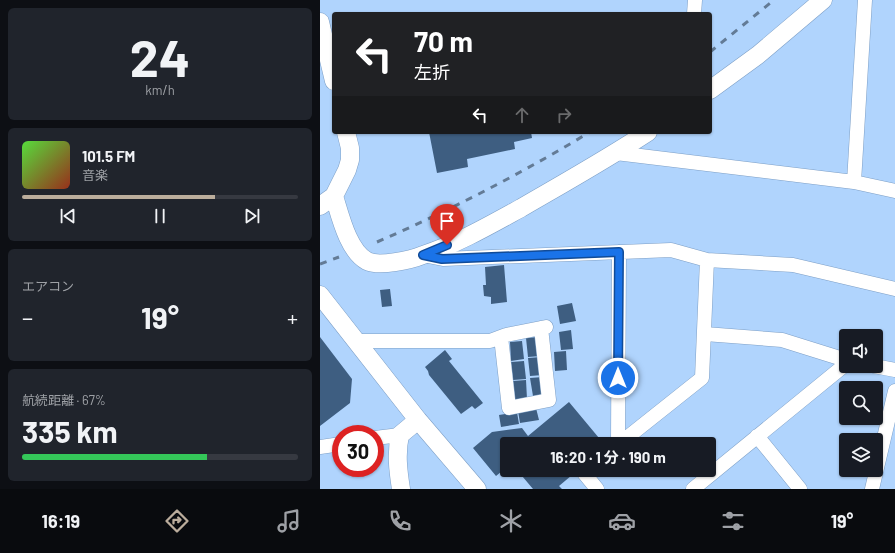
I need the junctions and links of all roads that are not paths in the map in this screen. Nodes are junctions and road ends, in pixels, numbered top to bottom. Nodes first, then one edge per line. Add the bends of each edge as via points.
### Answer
1 (695, 0) edge
2 (823, 0) edge
3 (865, 0) edge
4 (694, 12) edge
5 (320, 22) edge
6 (332, 73) edge
7 (712, 89) edge
8 (346, 134) edge
9 (645, 134) edge
10 (616, 153) junction
11 (854, 182) junction
12 (895, 191) edge
13 (327, 201) edge
14 (619, 252) junction
15 (423, 255) junction
16 (707, 260) junction
17 (895, 288) edge
18 (320, 295) edge
19 (705, 334) junction
20 (501, 337) junction
21 (356, 341) junction
22 (839, 358) edge
23 (883, 368) edge
24 (839, 370) edge
25 (895, 370) edge
26 (895, 391) edge
27 (418, 420) junction
28 (400, 435) junction
29 (756, 436) junction
30 (384, 437) edge
31 (618, 437) edge
32 (627, 437) edge
33 (332, 446) edge
34 (320, 448) edge
35 (587, 477) edge
36 (695, 488) edge
37 (401, 489) edge
38 (477, 489) edge
39 (597, 489) edge
40 (800, 489) edge
41 (872, 489) edge

1 - 4 street
2 - 7 street via 758,55
3 - 11 street
5 - 6 street
8 - 13 street via 350,160 347,170
9 - 10 street
10 - 11 street
10 - 15 street via 504,217
11 - 12 street
13 - 15 street via 352,247 361,258 369,262 383,263 399,262
14 - 15 street via 442,259
14 - 16 street via 671,250
14 - 31 street
16 - 17 street via 792,265
16 - 19 street
18 - 21 street
19 - 22 street via 782,340
19 - 32 street via 702,378
20 - 20 street via 544,328 549,400 509,408
20 - 21 street via 490,341
21 - 27 street
23 - 25 street
24 - 29 street
26 - 41 street
27 - 28 street
27 - 38 street
28 - 30 street
28 - 37 street via 397,447
29 - 36 street
29 - 40 street
33 - 34 street
35 - 39 street

